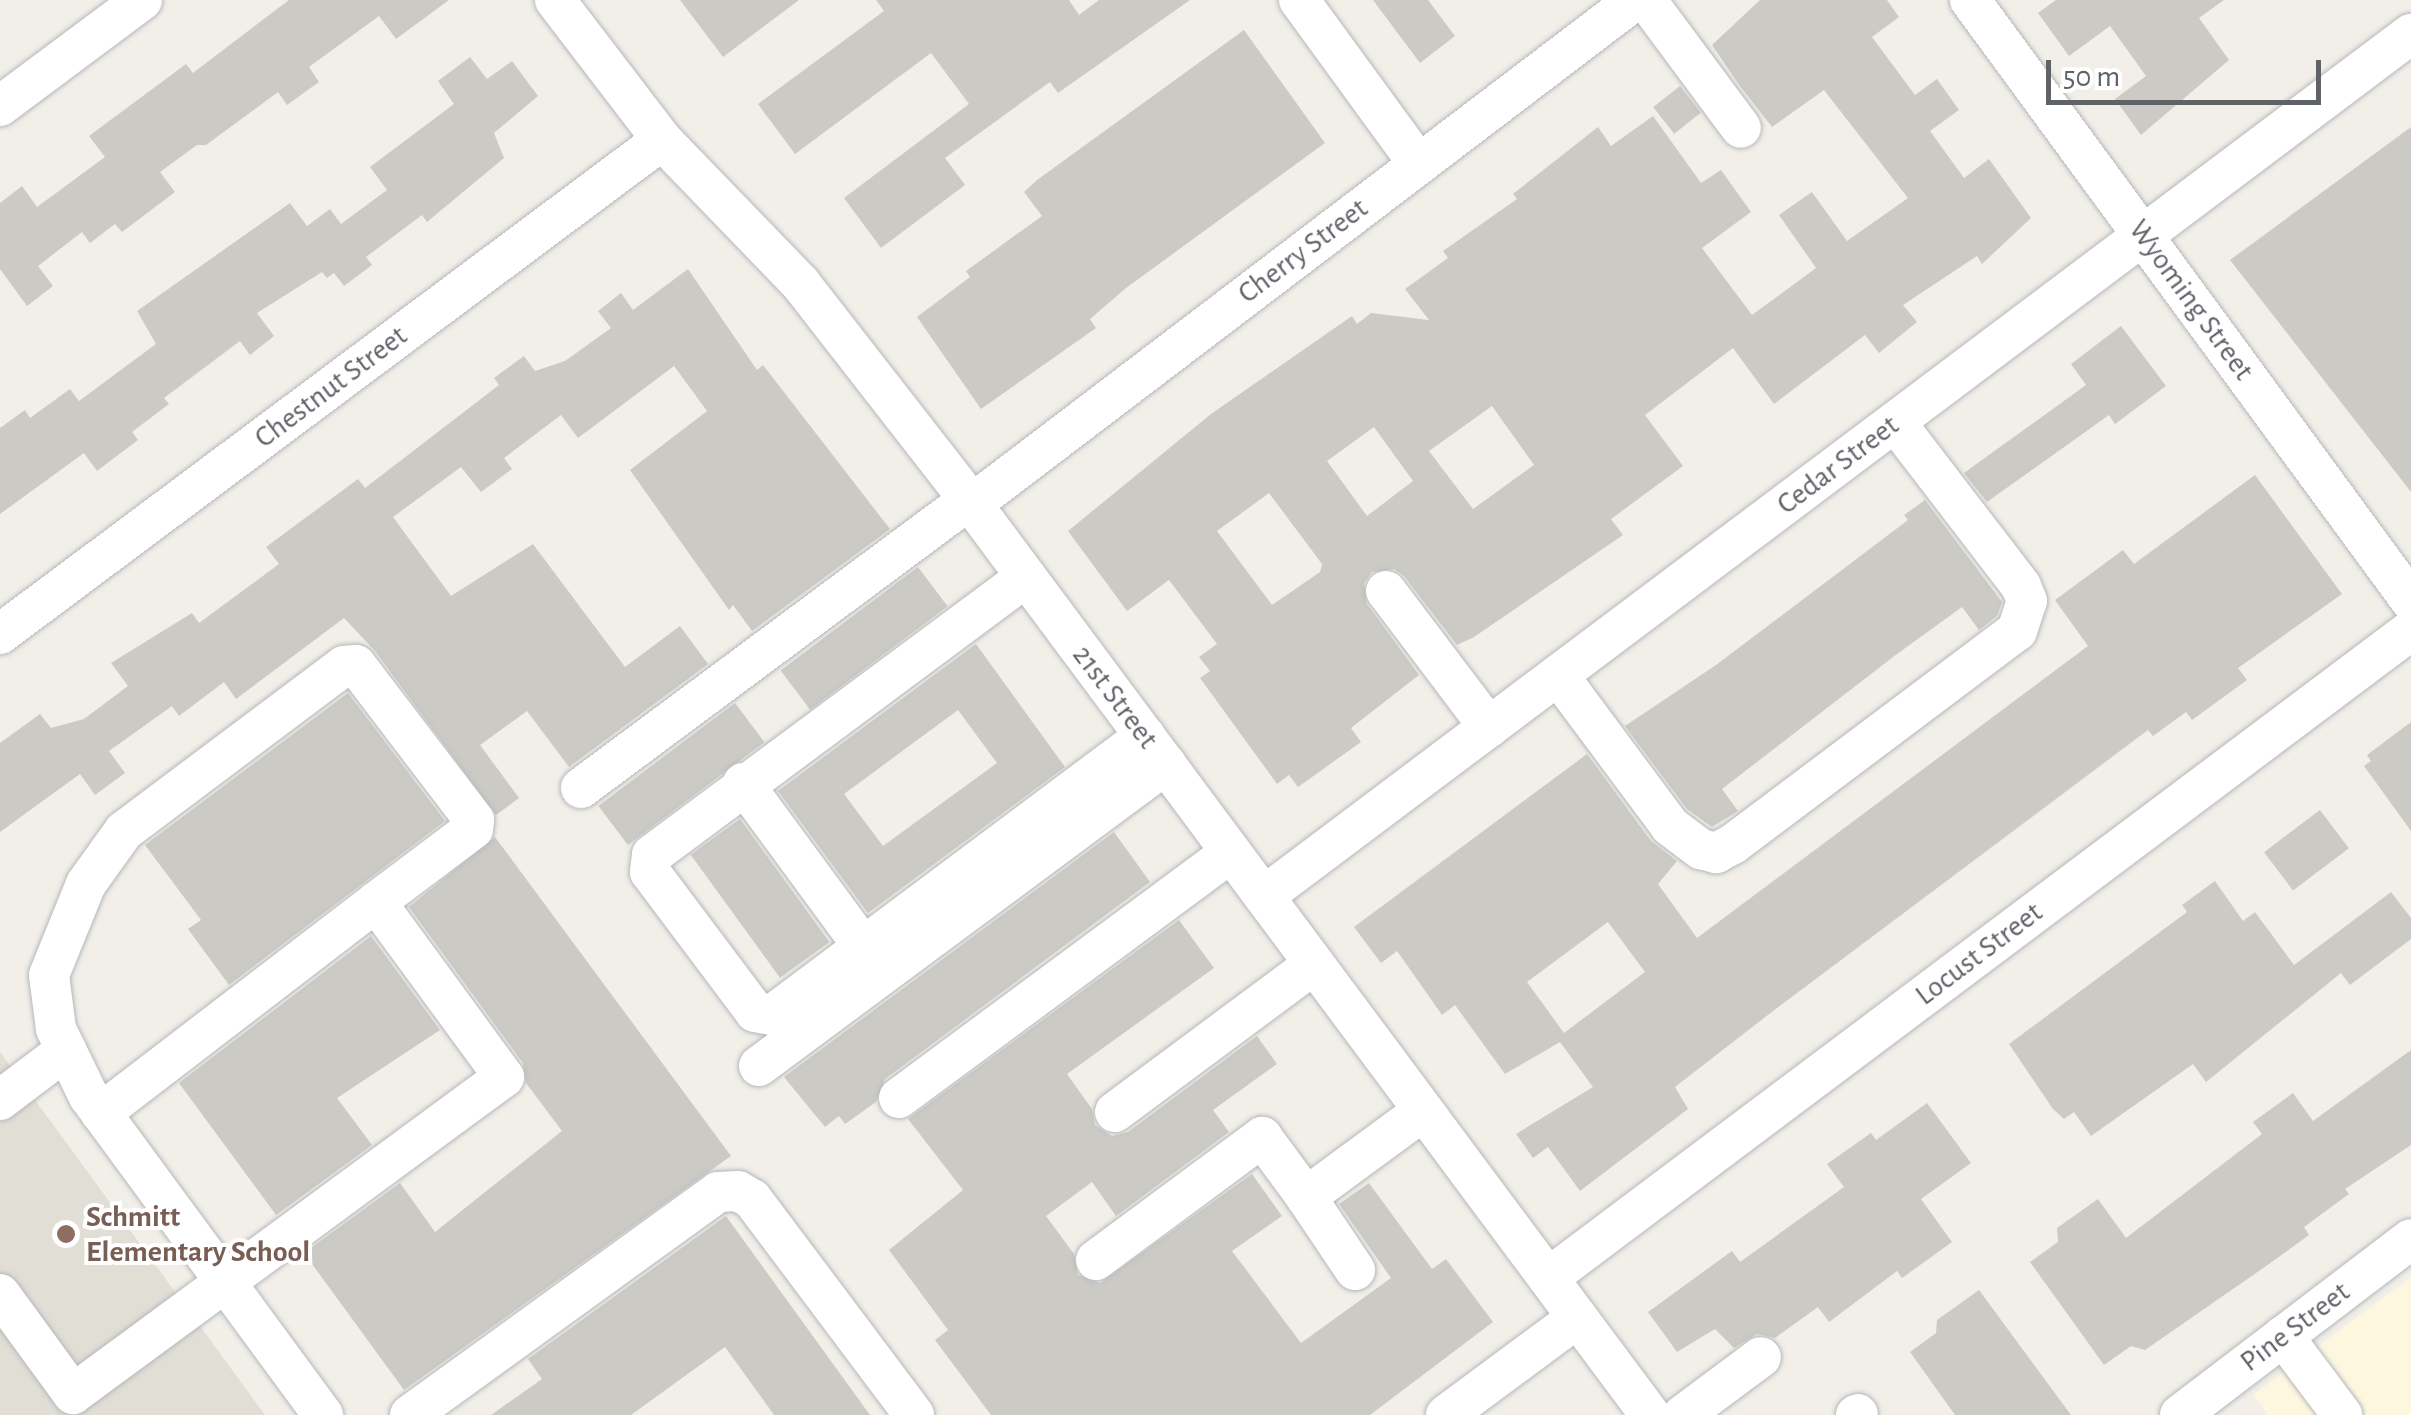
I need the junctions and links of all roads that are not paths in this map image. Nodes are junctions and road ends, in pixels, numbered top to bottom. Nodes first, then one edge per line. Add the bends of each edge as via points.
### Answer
1 (142, 0) edge
2 (554, 0) edge
3 (1299, 0) edge
4 (1634, 0) edge
5 (1646, 0) edge
6 (1970, 0) edge
7 (2411, 34) edge
8 (0, 106) edge
9 (1741, 128) dead end
10 (662, 140) junction
11 (1418, 163) junction
12 (2143, 236) junction
13 (1895, 422) junction
14 (971, 502) junction
15 (1026, 577) junction
16 (1386, 591) dead end
17 (2411, 601) edge
18 (2411, 630) edge
19 (0, 634) edge
20 (1558, 675) junction
21 (1489, 726) junction
22 (1155, 750) junction
23 (743, 784) junction
24 (582, 788) dead end
25 (1231, 852) junction
26 (1264, 896) junction
27 (376, 902) junction
28 (862, 945) junction
29 (1314, 964) junction
30 (66, 1050) junction
31 (759, 1066) dead end
32 (899, 1098) dead end
33 (0, 1100) edge
34 (1423, 1111) junction
35 (1115, 1112) dead end
36 (101, 1113) junction
37 (1306, 1198) junction
38 (2411, 1239) edge
39 (1096, 1260) dead end
40 (1355, 1270) dead end
41 (1548, 1278) junction
42 (225, 1281) junction
43 (0, 1294) edge
44 (1577, 1318) junction
45 (2284, 1336) junction
46 (1761, 1357) dead end
47 (323, 1415) edge
48 (410, 1415) edge
49 (914, 1415) edge
50 (1446, 1415) edge
51 (1650, 1415) edge
52 (1683, 1415) edge
53 (2180, 1415) edge
54 (2342, 1415) edge

1 - 8 street
2 - 10 street, 21st Street
3 - 11 street
4 - 11 street, Cherry Street
5 - 9 street
6 - 12 street, Wyoming Street
7 - 12 street, Cedar Street
10 - 14 street, 21st Street via 802,284
10 - 19 street, Chestnut Street
11 - 14 street, Cherry Street
12 - 13 street, Cedar Street
12 - 17 street, Wyoming Street
13 - 20 street, Cedar Street
13 - 20 street via 2021,586 2027,601 2017,630 1749,832 1716,853 1670,826
14 - 15 street, 21st Street
14 - 24 street, Cherry Street
15 - 22 street, 21st Street
15 - 23 street
16 - 21 street
18 - 41 street, Locust Street
20 - 21 street, Cedar Street
21 - 26 street, Cedar Street
22 - 25 street, 21st Street
22 - 28 street
22 - 31 street
23 - 28 street
23 - 28 street via 652,854 650,872 755,1012 772,1014
25 - 26 street, 21st Street
25 - 32 street
26 - 29 street, 21st Street
27 - 30 street via 473,829 474,820 356,666 344,666 124,830 86,884 49,975
27 - 36 street
27 - 42 street via 504,1077
29 - 34 street, 21st Street
29 - 35 street
30 - 33 street
30 - 36 street
34 - 37 street
34 - 41 street, 21st Street
36 - 42 street
37 - 39 street via 1262,1137
37 - 40 street
38 - 45 street, Pine Street
41 - 44 street, 21st Street
42 - 43 street via 74,1394
42 - 47 street
44 - 50 street
44 - 51 street, 21st Street
45 - 53 street, Pine Street
45 - 54 street
46 - 52 street
48 - 49 street via 718,1192 738,1191 752,1199

